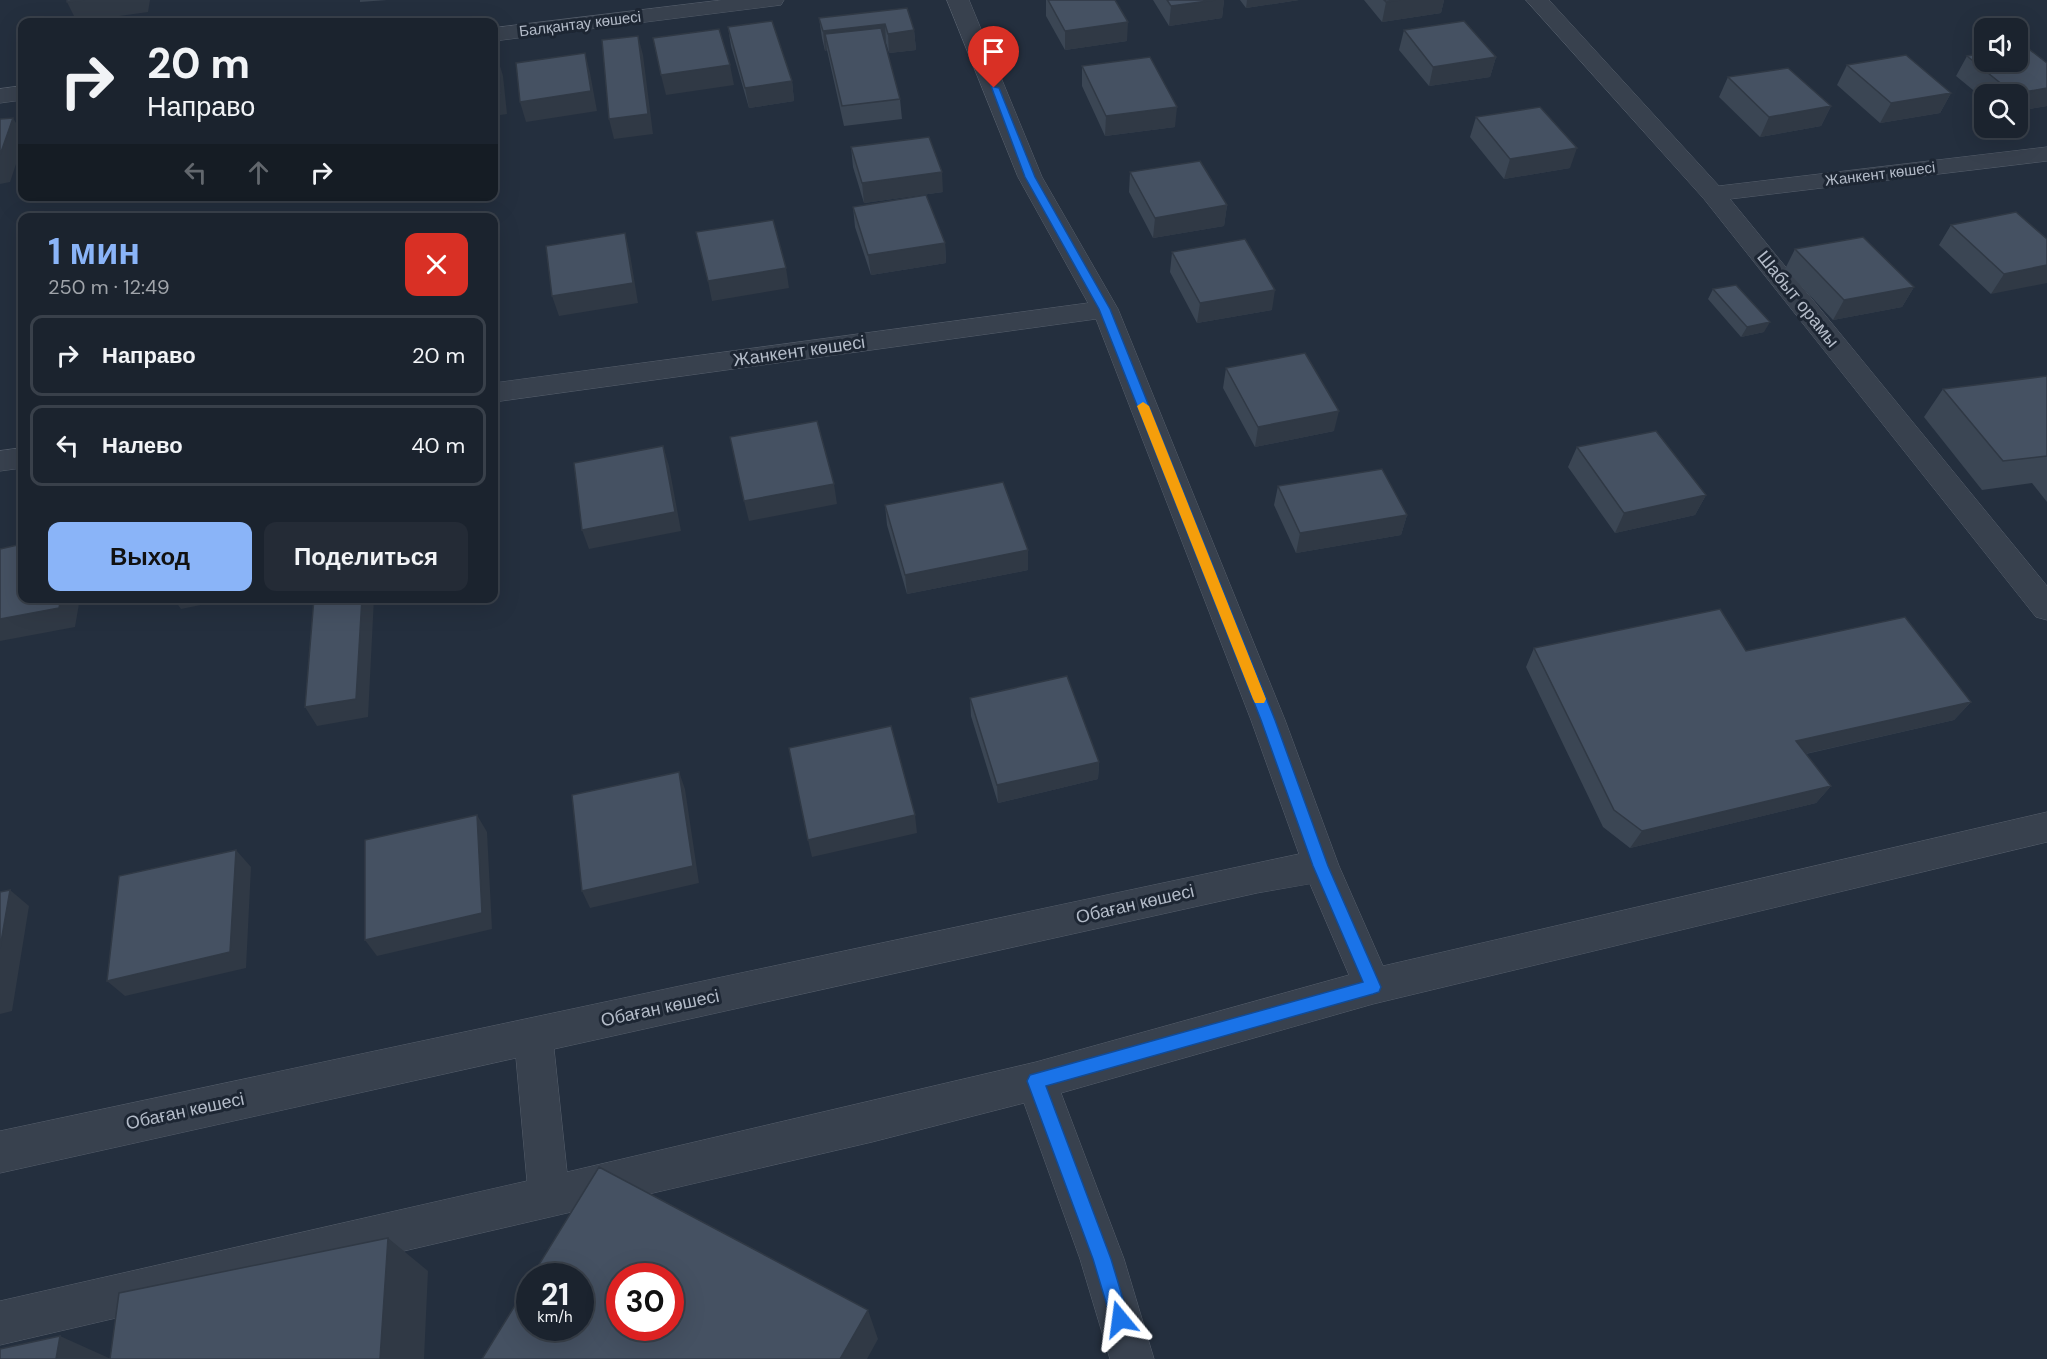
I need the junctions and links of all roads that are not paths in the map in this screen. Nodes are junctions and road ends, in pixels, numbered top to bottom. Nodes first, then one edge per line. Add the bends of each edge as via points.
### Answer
1 (773, 0) edge
2 (958, 0) edge
3 (1537, 0) edge
4 (498, 34) edge
5 (18, 94) edge
6 (0, 96) edge
7 (2047, 154) edge
8 (1713, 194) junction
9 (1105, 309) junction
10 (498, 392) edge
11 (18, 459) edge
12 (0, 461) edge
13 (2047, 608) edge
14 (2047, 827) edge
15 (1321, 866) junction
16 (1373, 987) junction
17 (533, 1035) junction
18 (1036, 1081) junction
19 (0, 1152) edge
20 (549, 1196) junction
21 (0, 1323) edge
22 (1132, 1359) edge

1 - 4 street, Балқантау көшесі
2 - 9 street via 1030,177
3 - 8 street, Шабыт орамы
5 - 6 street
7 - 8 street, Жанкент көшесі
8 - 13 street, Шабыт орамы
9 - 10 street, Жанкент көшесі
9 - 15 street via 1268,720
11 - 12 street
14 - 16 street
15 - 16 street
15 - 17 street, Обаған көшесі
16 - 18 street
17 - 19 street, Обаған көшесі
17 - 20 street
18 - 20 street
18 - 22 street via 1102,1259
20 - 21 street

